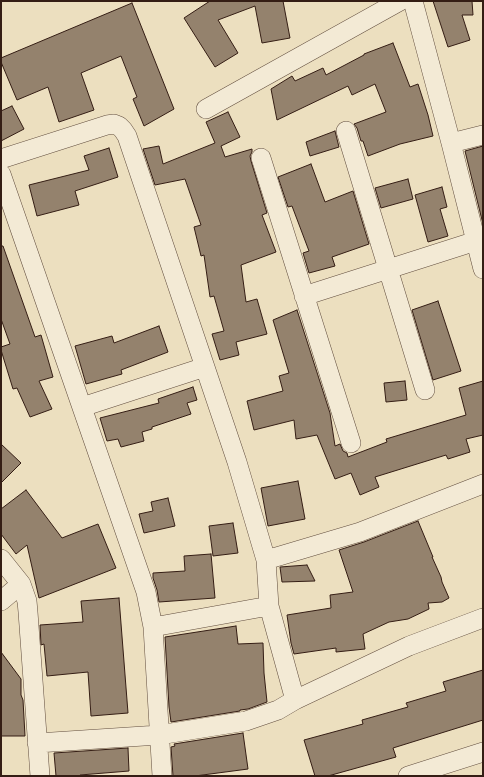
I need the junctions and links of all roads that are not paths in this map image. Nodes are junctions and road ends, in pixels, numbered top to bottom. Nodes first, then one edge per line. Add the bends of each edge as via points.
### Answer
1 (400, 1) edge
2 (413, 1) edge
3 (206, 109) dead end
4 (346, 131) dead end
5 (483, 135) edge
6 (451, 143) junction
7 (261, 158) dead end
8 (1, 159) edge
9 (1, 174) edge
10 (476, 241) junction
11 (388, 269) junction
12 (483, 269) edge
13 (304, 296) junction
14 (205, 368) junction
15 (425, 390) dead end
16 (82, 407) junction
17 (351, 442) dead end
18 (483, 484) edge
19 (1, 559) edge
20 (266, 560) junction
21 (21, 584) junction
22 (1, 601) edge
23 (270, 606) junction
24 (483, 618) edge
25 (153, 627) junction
26 (295, 700) junction
27 (160, 734) junction
28 (37, 743) junction
29 (483, 752) edge
30 (40, 776) edge
31 (162, 776) edge
32 (408, 776) edge

1 - 3 street
2 - 6 street
4 - 11 street
5 - 6 street
6 - 10 street
7 - 13 street
8 - 14 street via 107,125 114,124 123,130
9 - 16 street
10 - 11 street
10 - 12 street
11 - 13 street
11 - 15 street
13 - 17 street
14 - 16 street
14 - 20 street via 237,462
16 - 25 street via 146,592
18 - 20 street via 360,532
19 - 21 street
20 - 23 street
21 - 22 street
21 - 28 street via 27,601
23 - 25 street
23 - 26 street
24 - 26 street via 409,646
25 - 27 street
26 - 27 street via 278,710 246,721
27 - 28 street
27 - 31 street
28 - 30 street
29 - 32 street

